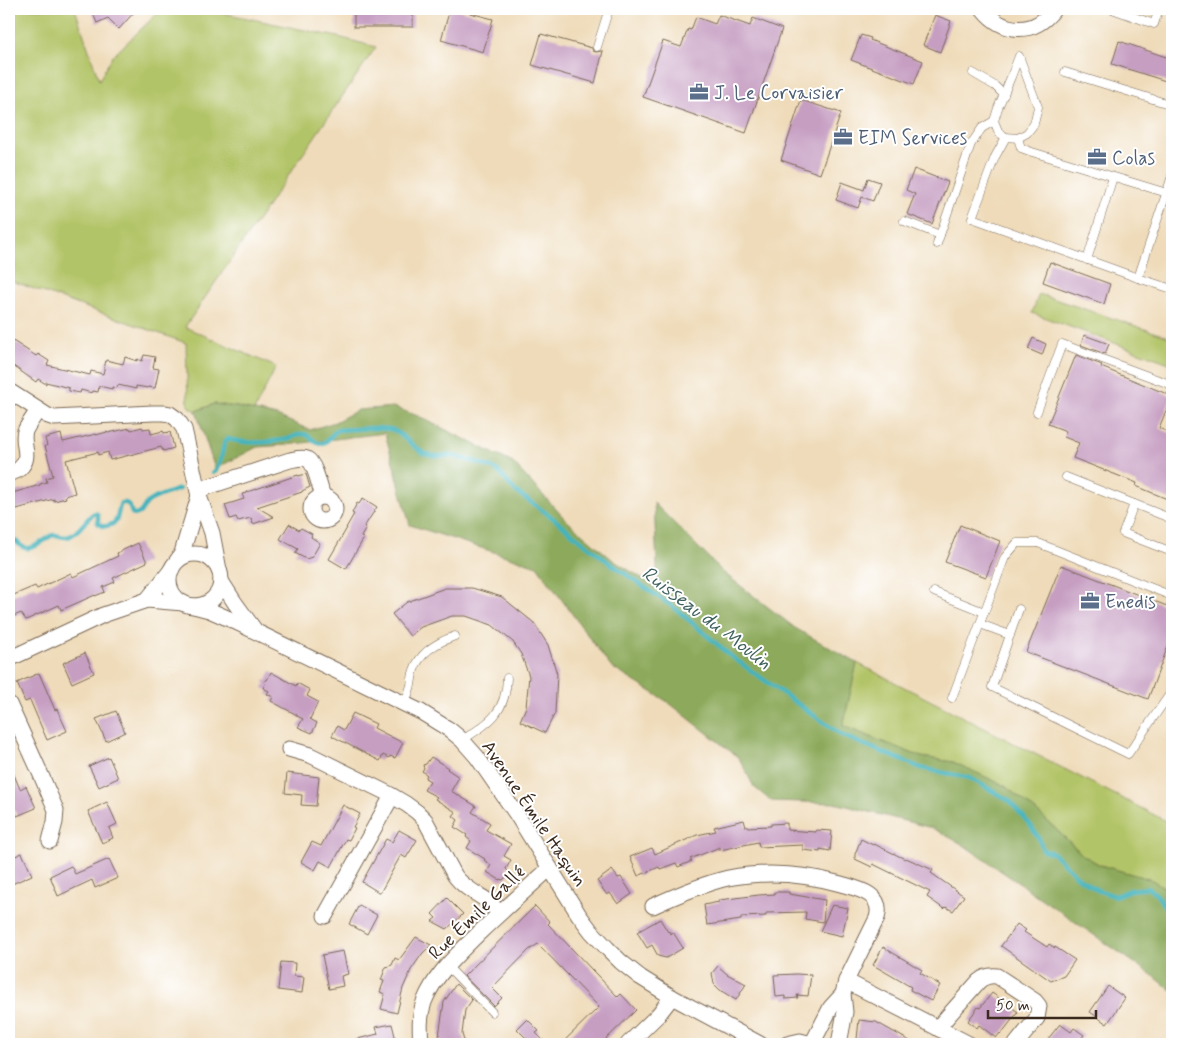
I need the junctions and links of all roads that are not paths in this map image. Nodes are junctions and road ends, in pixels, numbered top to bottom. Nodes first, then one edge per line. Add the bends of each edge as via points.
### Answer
1 (607, 9) edge
2 (982, 9) edge
3 (1054, 9) edge
4 (1112, 9) edge
5 (1159, 9) edge
6 (597, 47) dead end
7 (1065, 72) dead end
8 (972, 73) dead end
9 (1004, 95) junction
10 (1172, 105) edge
11 (994, 121) junction
12 (1006, 138) junction
13 (1018, 138) junction
14 (1172, 176) edge
15 (1113, 177) junction
16 (1167, 193) junction
17 (904, 221) dead end
18 (940, 235) junction
19 (937, 244) dead end
20 (1087, 260) junction
21 (1138, 278) junction
22 (1172, 289) edge
23 (1172, 385) edge
24 (9, 391) edge
25 (38, 410) junction
26 (1037, 412) dead end
27 (9, 473) edge
28 (1066, 477) dead end
29 (198, 493) junction
30 (322, 497) dead end
31 (1134, 504) junction
32 (1172, 519) edge
33 (1172, 552) edge
34 (175, 565) junction
35 (220, 576) junction
36 (934, 592) dead end
37 (1172, 596) edge
38 (146, 600) junction
39 (189, 605) junction
40 (1019, 609) dead end
41 (984, 612) junction
42 (980, 624) junction
43 (257, 632) junction
44 (1010, 635) junction
45 (455, 636) dead end
46 (9, 659) edge
47 (507, 678) dead end
48 (1172, 691) edge
49 (952, 698) dead end
50 (9, 704) edge
51 (405, 704) junction
52 (462, 740) junction
53 (289, 748) dead end
54 (392, 796) junction
55 (50, 841) dead end
56 (550, 868) junction
57 (653, 906) dead end
58 (500, 913) junction
59 (325, 916) dead end
60 (447, 966) junction
61 (845, 987) junction
62 (672, 997) junction
63 (492, 1012) dead end
64 (939, 1029) junction
65 (421, 1044) edge
66 (628, 1044) edge
67 (760, 1044) edge
68 (787, 1044) edge
69 (812, 1044) edge
70 (839, 1044) edge
71 (969, 1044) edge
72 (1016, 1044) edge

1 - 6 lane
2 - 3 street via 1000,24 1018,29 1034,26
4 - 5 lane via 1154,24
7 - 10 lane
8 - 9 lane
9 - 11 lane
9 - 13 lane via 1019,56 1038,107 1034,124
11 - 12 lane via 999,133
11 - 18 lane via 982,128 971,144
12 - 13 lane
12 - 20 lane via 972,218
13 - 15 lane via 1021,148
14 - 16 lane
15 - 16 lane
15 - 20 lane
16 - 21 lane
17 - 18 lane
18 - 19 lane
20 - 21 lane
21 - 22 lane
23 - 26 lane via 1062,344
24 - 25 street
25 - 27 street via 25,430 25,462 17,471
25 - 29 street via 54,418 170,414 184,429
28 - 31 lane
29 - 30 street via 302,458 312,463
29 - 34 street via 182,552
29 - 35 street via 212,533
31 - 32 lane
31 - 33 lane via 1123,533
34 - 35 street via 184,557 201,555 215,563
34 - 38 street
34 - 39 street via 170,577 172,592 177,599
35 - 39 street via 220,590 216,597 202,605
35 - 43 street, Avenue Émile Haquin
36 - 41 lane
37 - 41 lane via 1038,543 1018,542 1005,557
38 - 39 street, Avenue Émile Haquin
38 - 46 street via 103,615
39 - 43 street, Avenue Émile Haquin via 209,610
40 - 44 lane
41 - 42 lane
42 - 44 lane
42 - 49 lane
43 - 51 street, Avenue Émile Haquin
44 - 48 lane via 992,687 1128,754
45 - 51 lane via 442,641 420,658
47 - 52 lane via 501,708 488,723
50 - 55 street via 56,810
51 - 52 street, Avenue Émile Haquin via 436,720
52 - 56 street, Avenue Émile Haquin via 517,815
53 - 54 street via 310,755
54 - 58 street via 425,820 459,882
54 - 59 street
56 - 58 street, Rue Émile Gallé
56 - 62 street, Avenue Émile Haquin via 579,915 607,948 640,977
57 - 61 street via 707,884 747,875 809,877 866,891 875,900 879,911
58 - 60 street, Rue Émile Gallé
60 - 63 lane
60 - 65 street, Rue Émile Gallé via 424,1004 420,1019
61 - 64 street
61 - 69 street
61 - 70 street via 845,1012
62 - 66 street
62 - 67 street, Avenue Émile Haquin
64 - 71 street
64 - 72 street via 980,980 997,976 1039,1006 1037,1018
68 - 69 street

